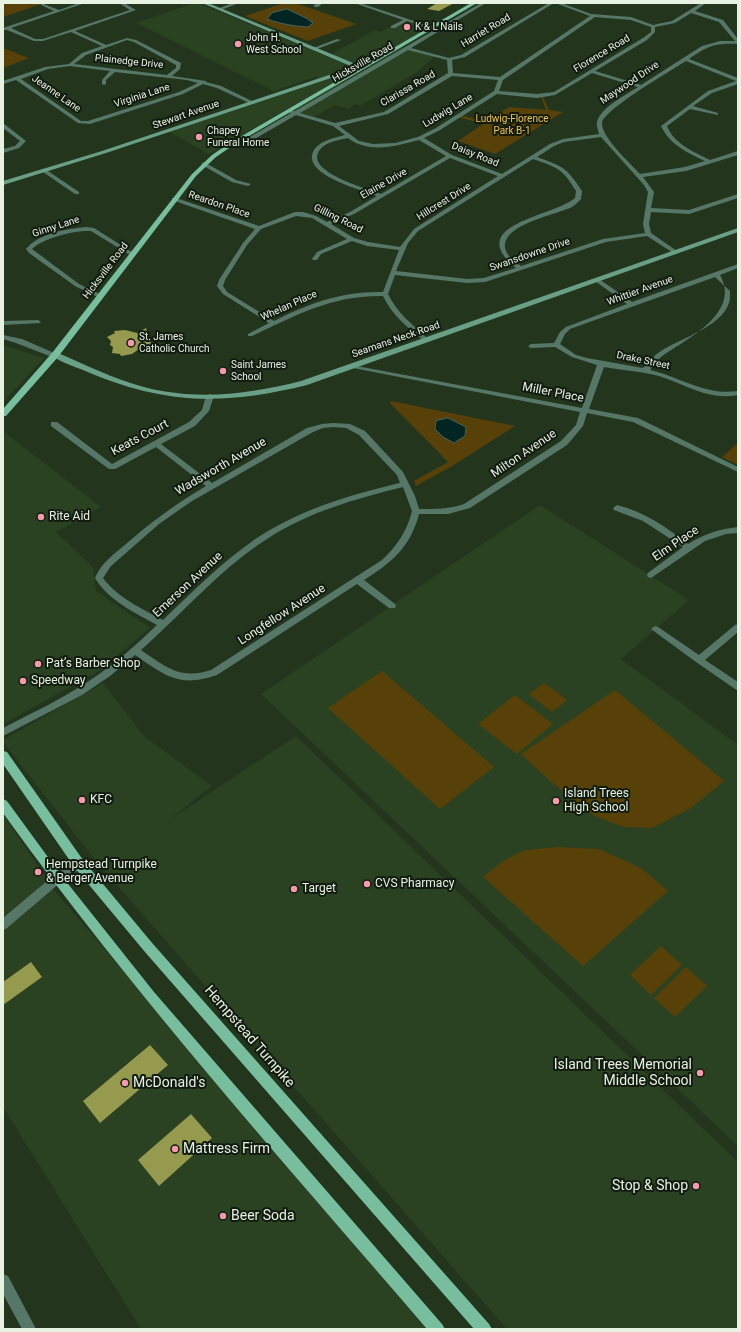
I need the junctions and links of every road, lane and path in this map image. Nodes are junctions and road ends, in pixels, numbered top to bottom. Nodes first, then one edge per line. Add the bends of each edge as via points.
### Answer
1 (83, 3) edge
2 (121, 3) edge
3 (204, 3) edge
4 (237, 3) edge
5 (321, 3) edge
6 (356, 3) edge
7 (475, 3) edge
8 (484, 3) edge
9 (552, 3) edge
10 (557, 3) edge
11 (704, 3) edge
12 (43, 4) dead end
13 (316, 6) dead end
14 (219, 9) junction
15 (58, 11) junction
16 (691, 11) junction
17 (594, 16) junction
18 (407, 19) junction
19 (653, 26) junction
20 (393, 27) dead end
21 (5, 28) edge
22 (433, 28) junction
23 (72, 31) junction
24 (339, 40) dead end
25 (738, 42) edge
26 (105, 46) junction
27 (401, 46) junction
28 (316, 48) junction
29 (408, 48) junction
30 (449, 59) junction
31 (685, 59) junction
32 (375, 61) joint
33 (70, 65) junction
34 (360, 67) junction
35 (114, 70) junction
36 (591, 71) junction
37 (451, 74) junction
38 (169, 76) junction
39 (18, 79) junction
40 (501, 79) junction
41 (738, 81) edge
42 (204, 82) junction
43 (3, 83) edge
44 (104, 84) dead end
45 (642, 87) junction
46 (496, 92) junction
47 (252, 102) junction
48 (690, 107) junction
49 (289, 111) junction
50 (296, 113) junction
51 (716, 114) dead end
52 (84, 122) joint
53 (3, 125) edge
54 (335, 125) junction
55 (602, 135) junction
56 (348, 136) junction
57 (420, 138) junction
58 (230, 145) junction
59 (3, 151) edge
60 (738, 153) edge
61 (450, 156) junction
62 (533, 157) junction
63 (710, 162) junction
64 (204, 164) junction
65 (45, 171) junction
66 (502, 176) junction
67 (639, 176) junction
68 (3, 183) edge
69 (248, 184) dead end
70 (77, 193) dead end
71 (381, 196) junction
72 (738, 196) edge
73 (174, 199) junction
74 (649, 210) junction
75 (327, 224) junction
76 (259, 228) junction
77 (738, 230) edge
78 (648, 234) junction
79 (352, 239) junction
80 (402, 249) junction
81 (675, 252) junction
82 (132, 254) junction
83 (315, 259) dead end
84 (738, 266) edge
85 (520, 269) junction
86 (394, 273) junction
87 (716, 274) junction
88 (596, 280) junction
89 (385, 294) junction
90 (100, 296) junction
91 (632, 305) junction
92 (38, 322) dead end
93 (273, 323) junction
94 (3, 324) edge
95 (250, 334) dead end
96 (3, 337) edge
97 (426, 340) junction
98 (556, 345) junction
99 (531, 346) dead end
100 (54, 355) junction
101 (601, 364) junction
102 (353, 366) junction
103 (645, 371) junction
104 (738, 393) edge
105 (210, 396) junction
106 (585, 410) junction
107 (3, 414) edge
108 (54, 424) dead end
109 (156, 443) junction
110 (738, 470) edge
111 (405, 484) junction
112 (211, 486) junction
113 (617, 508) dead end
114 (416, 511) junction
115 (738, 530) edge
116 (689, 548) junction
117 (651, 575) dead end
118 (358, 580) junction
119 (392, 606) dead end
120 (163, 624) junction
121 (738, 627) edge
122 (656, 629) dead end
123 (135, 650) junction
124 (699, 660) junction
125 (738, 687) edge
126 (3, 732) edge
127 (3, 755) edge
128 (3, 804) edge
129 (79, 864) junction
130 (57, 879) junction
131 (3, 925) edge
132 (3, 1281) edge
133 (29, 1329) edge
134 (437, 1329) edge
135 (484, 1329) edge

1 - 15 street
2 - 23 street via 134,10
3 - 14 main road
4 - 14 street
5 - 13 street
6 - 18 street
7 - 22 main road, Hicksville Road
8 - 29 street, Hicksville Road
9 - 30 street, Harriet Road via 468,55
10 - 17 street
11 - 16 street
12 - 15 street
14 - 28 main road
15 - 21 street
16 - 19 street via 673,22
16 - 25 street via 721,21
17 - 19 street via 627,17
17 - 40 street
18 - 20 street
18 - 22 street
19 - 36 street, Florence Road via 650,35
21 - 23 street via 38,41
22 - 27 main road, Hicksville Road
23 - 26 street
24 - 28 street
25 - 31 street, Maywood Drive via 708,45
26 - 33 street via 84,54
26 - 38 street via 128,40 136,41 179,64 178,69
27 - 29 street
27 - 32 main road, Hicksville Road
28 - 34 main road
29 - 30 street
29 - 50 street, Hicksville Road
30 - 37 street, Clarissa Road
31 - 41 street
31 - 45 street, Maywood Drive
32 - 34 main road, Stewart Avenue
33 - 35 street, Plainedge Drive
33 - 39 street, Plainedge Drive via 47,68
34 - 47 main road, Stewart Avenue
34 - 49 main road, Hicksville Road
35 - 38 street, Plainedge Drive
35 - 44 street via 104,80
36 - 45 street
36 - 46 street, Florence Road via 549,95
37 - 40 street
37 - 54 street, Clarissa Road via 386,113
38 - 42 street, Plainedge Drive
39 - 43 street, Plainedge Drive
39 - 52 street, Jeanne Lane via 75,119
40 - 46 street
41 - 48 street via 710,92
42 - 47 street, Plainedge Drive
42 - 52 street, Virginia Lane via 181,93
45 - 55 street, Maywood Drive via 604,112 599,123
46 - 57 street, Ludwig Lane via 438,130
47 - 65 main road, Stewart Avenue
48 - 51 street
48 - 63 street via 667,123 664,126 665,130 678,144
49 - 50 street, Ludwig Lane
49 - 58 main road, Hicksville Road
50 - 54 street, Ludwig Lane
50 - 58 street, Hicksville Road via 237,147
53 - 59 street via 23,141 17,147
54 - 56 street, Ludwig Lane
55 - 62 street, Hillcrest Drive via 558,142
55 - 67 street
56 - 57 street, Ludwig Lane via 357,142 380,146
56 - 71 street via 320,146 314,162 330,175
57 - 61 street, Daisy Road
58 - 64 main road, Hicksville Road
60 - 63 street
61 - 66 street, Daisy Road
61 - 71 street, Elaine Drive
62 - 66 street, Hillcrest Drive
62 - 85 street via 563,169 577,187 579,194 578,199 571,205 520,223 506,233 502,249
63 - 67 street via 686,169
64 - 69 street via 234,181
64 - 73 main road, Hicksville Road
65 - 68 main road, Stewart Avenue
65 - 70 street
66 - 80 street, Hillcrest Drive via 416,230
67 - 74 street via 651,192
71 - 75 street, Elaine Drive
72 - 74 street via 689,212
73 - 76 street, Reardon Place
73 - 82 main road, Hicksville Road
74 - 78 street via 646,224
75 - 76 street, Gilling Road via 308,215 295,214
75 - 79 street, Gilling Road
76 - 93 street, Gilling Road via 245,244 220,286 225,293
77 - 81 main road, Seamans Neck Road
78 - 81 street
78 - 85 street, Swansdowne Drive via 605,240
79 - 80 street, Gilling Road
79 - 83 street via 319,253
80 - 86 street, Hillcrest Drive
81 - 88 main road, Seamans Neck Road
82 - 90 main road, Hicksville Road
82 - 90 street, Ginny Lane via 88,228 76,229 36,242 30,247 31,252 77,285
84 - 87 street, Whittier Avenue
85 - 86 street, Swansdowne Drive via 492,279 476,281
86 - 89 street, Hillcrest Drive
87 - 91 street, Whittier Avenue
87 - 103 street via 735,294 737,303 732,315 700,335 662,352
88 - 91 street
88 - 97 main road, Seamans Neck Road
89 - 93 street, Whelan Place via 365,293 328,299
89 - 97 street via 395,313
90 - 100 main road, Hicksville Road
91 - 98 street, Whittier Avenue via 568,328 562,333
92 - 94 street
93 - 95 street, Whelan Place
96 - 100 street
97 - 102 main road, Seamans Neck Road
98 - 99 street
98 - 101 street, Drake Street via 573,356
100 - 105 main road, Seamans Neck Road via 114,380 144,389 185,396
100 - 107 main road, Hicksville Road
101 - 103 street, Drake Street
101 - 106 street, Milton Avenue
102 - 105 main road, Seamans Neck Road via 279,389
102 - 106 street, Miller Place
103 - 104 street, Drake Street via 667,376 706,392
105 - 109 street, Keats Court via 202,416
106 - 110 street, Miller Place via 635,420
106 - 114 street, Milton Avenue via 579,426 564,443 467,506 444,512
108 - 109 street, Keats Court via 112,467
109 - 112 street
111 - 112 street, Wadsworth Avenue via 400,474 362,433 347,426 333,425 310,430
111 - 114 street, Wadsworth Avenue
111 - 120 street, Emerson Avenue via 345,499 288,523 236,557
112 - 120 street, Wadsworth Avenue via 156,522 100,573 99,578 104,587 119,600
113 - 116 street via 644,517
114 - 118 street, Longfellow Avenue via 412,526 401,546 385,562
115 - 116 street, Elm Place via 701,539
116 - 117 street, Elm Place
118 - 119 street
118 - 123 street, Longfellow Avenue via 221,669 203,678 188,679 175,676
120 - 123 street, Emerson Avenue
121 - 124 street
122 - 124 street
123 - 126 street, Emerson Avenue via 103,676 38,715
124 - 125 street
127 - 129 main road, Hempstead Turnpike
128 - 130 main road
129 - 130 street
129 - 135 main road, Hempstead Turnpike via 162,963
130 - 131 street
130 - 134 main road via 151,997
132 - 133 street

